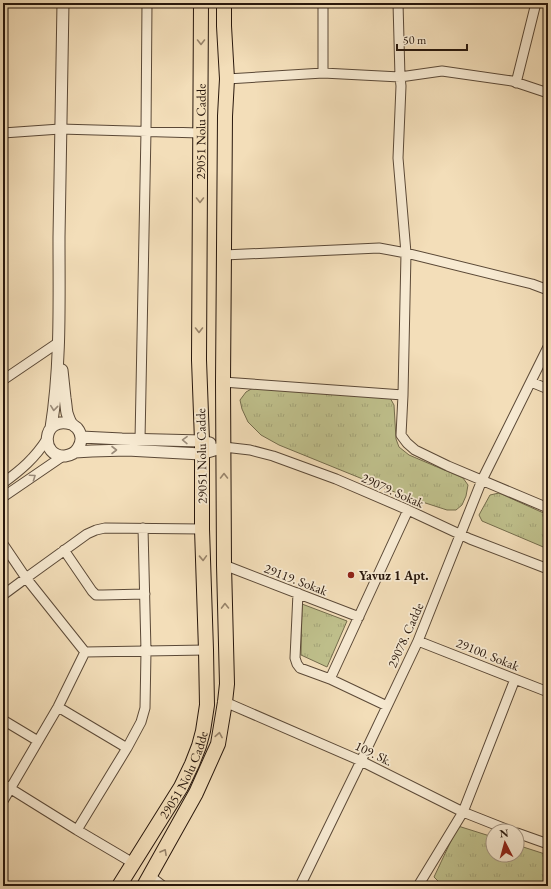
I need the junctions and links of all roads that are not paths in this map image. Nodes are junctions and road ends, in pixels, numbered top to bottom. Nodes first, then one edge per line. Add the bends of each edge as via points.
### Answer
1 (63, 3) edge
2 (147, 3) edge
3 (201, 3) edge
4 (224, 3) edge
5 (322, 3) edge
6 (398, 3) edge
7 (536, 3) edge
8 (323, 73) junction
9 (400, 77) junction
10 (227, 80) junction
11 (516, 83) junction
12 (548, 93) edge
13 (60, 129) junction
14 (146, 131) junction
15 (3, 133) edge
16 (200, 133) junction
17 (406, 253) junction
18 (224, 255) junction
19 (548, 290) edge
20 (59, 342) junction
21 (548, 347) edge
22 (3, 380) edge
23 (223, 382) junction
24 (531, 382) junction
25 (548, 389) edge
26 (403, 395) junction
27 (71, 424) junction
28 (49, 433) junction
29 (81, 437) junction
30 (140, 440) junction
31 (201, 447) junction
32 (224, 447) junction
33 (75, 452) junction
34 (63, 456) junction
35 (482, 480) junction
36 (3, 483) edge
37 (3, 497) edge
38 (548, 508) edge
39 (408, 510) junction
40 (143, 528) junction
41 (202, 529) junction
42 (460, 534) junction
43 (3, 544) edge
44 (64, 550) junction
45 (224, 565) junction
46 (548, 569) edge
47 (26, 578) junction
48 (298, 593) junction
49 (145, 594) junction
50 (3, 595) edge
51 (359, 617) junction
52 (418, 641) junction
53 (206, 650) junction
54 (146, 651) junction
55 (85, 652) junction
56 (330, 679) junction
57 (515, 679) junction
58 (548, 692) edge
59 (225, 702) junction
60 (387, 706) junction
61 (58, 707) junction
62 (3, 720) edge
63 (38, 741) junction
64 (127, 748) junction
65 (361, 760) junction
66 (7, 786) edge
67 (3, 801) edge
68 (462, 812) junction
69 (490, 823) edge
70 (77, 830) junction
71 (525, 836) edge
72 (548, 844) edge
73 (133, 863) junction
74 (147, 881) edge
75 (422, 884) edge
76 (118, 886) edge
77 (163, 886) edge
78 (300, 886) edge

1 - 13 street
2 - 14 street
3 -> 16 main road, 29051 Nolu Cadde
4 - 10 main road, 29051 Nolu Cadde
5 - 8 street
6 - 9 street
7 - 11 street
8 - 9 street
8 - 10 street
9 - 11 street via 442,71
9 - 17 street via 398,158
10 - 18 main road, 29051 Nolu Cadde
11 - 12 street
13 - 14 street
13 - 15 street
13 - 20 street
14 - 16 street
14 - 30 street
16 -> 31 main road, 29051 Nolu Cadde
17 - 18 street via 379,248
17 - 19 street
17 - 26 street
18 - 23 main road, 29051 Nolu Cadde
20 - 22 street
20 - 27 street via 67,412
20 -> 28 street via 54,409
21 - 24 street, 29078. Cadde
23 - 26 street
23 - 32 main road, 29051 Nolu Cadde
24 - 25 street
24 - 35 street, 29078. Cadde
26 - 35 street via 401,435 407,444 448,466
27 - 28 street via 60,422
27 - 29 street via 76,427
28 - 34 street via 50,449
28 - 36 street via 39,451
29 - 30 street
29 - 33 street
31 -> 30 street
31 - 32 street
33 -> 31 street
31 - 41 main road, 29051 Nolu Cadde
32 - 39 street, 29079. Sokak via 273,456 336,479
45 -> 32 main road, 29051 Nolu Cadde
33 - 34 street
37 -> 34 street
35 - 38 street
35 - 42 street, 29078. Cadde
39 - 42 street, 29079. Sokak
39 - 51 street
40 - 41 street
40 - 44 street via 96,530
40 - 49 street
41 -> 53 main road, 29051 Nolu Cadde
42 - 46 street, 29079. Sokak
42 - 52 street, 29078. Cadde
43 - 47 street
44 - 47 street
44 - 49 street via 96,595
45 - 48 street, 29119. Sokak
59 -> 45 main road, 29051 Nolu Cadde via 227,649
47 - 50 street
47 - 55 street
48 - 51 street, 29119. Sokak
48 - 56 street via 295,658 297,664 300,668
49 - 54 street
51 - 56 street
52 - 57 street, 29100. Sokak
52 - 60 street, 29078. Cadde
53 - 54 street
53 - 73 main road, 29051 Nolu Cadde via 207,705 199,746 180,787
54 - 55 street
54 - 64 street via 145,708 141,722
55 - 61 street
56 - 60 street
57 - 58 street, 29100. Sokak
57 - 68 street
59 - 65 street, 109. Sk.
74 -> 59 main road, 29051 Nolu Cadde via 196,793 218,744
60 - 65 street, 29078. Cadde
61 - 63 street
61 - 64 street
62 - 63 street
63 - 66 street
64 - 70 street
65 - 68 street, 109. Sk.
65 - 78 street, 29078. Cadde
66 - 67 street
66 - 70 street
68 - 69 street, 109. Sk.
68 - 75 street
70 - 73 street
71 - 72 street
73 - 76 main road, 29051 Nolu Cadde
74 - 77 street

